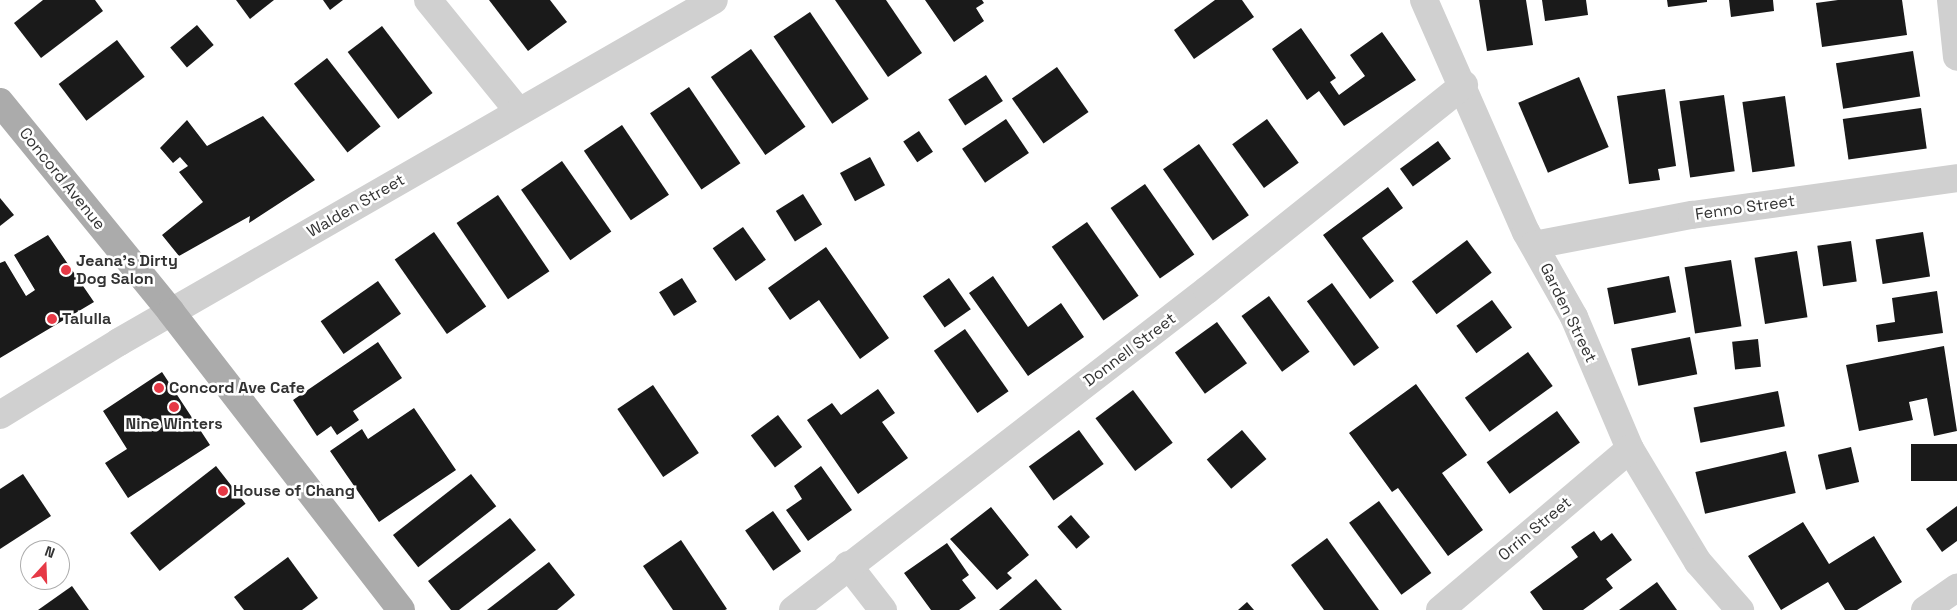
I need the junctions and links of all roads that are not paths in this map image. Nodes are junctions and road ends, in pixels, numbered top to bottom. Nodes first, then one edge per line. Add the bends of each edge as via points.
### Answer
1 (428, 0) edge
2 (714, 0) edge
3 (1424, 0) edge
4 (1951, 0) edge
5 (1957, 57) edge
6 (1464, 85) junction
7 (0, 102) edge
8 (519, 112) junction
9 (1957, 178) edge
10 (1534, 246) junction
11 (171, 312) junction
12 (0, 415) edge
13 (1630, 449) junction
14 (848, 565) junction
15 (1957, 588) edge
16 (401, 610) edge
17 (793, 610) edge
18 (883, 610) edge
19 (1440, 610) edge
20 (1740, 610) edge
21 (1925, 610) edge

1 - 8 street
2 - 8 street, Walden Street
3 - 6 street, Garden Street
4 - 5 street
6 - 10 street, Garden Street
6 - 14 street, Donnell Street via 1207,290
7 - 11 main road, Concord Avenue
8 - 11 street, Walden Street
9 - 10 street, Fenno Street via 1692,215
10 - 13 street, Garden Street via 1574,317
11 - 12 street, Walden Street
11 - 16 main road, Concord Avenue
13 - 19 street, Orrin Street
13 - 20 street, Garden Street via 1698,562
14 - 17 street, Donnell Street
14 - 18 street
15 - 21 street

